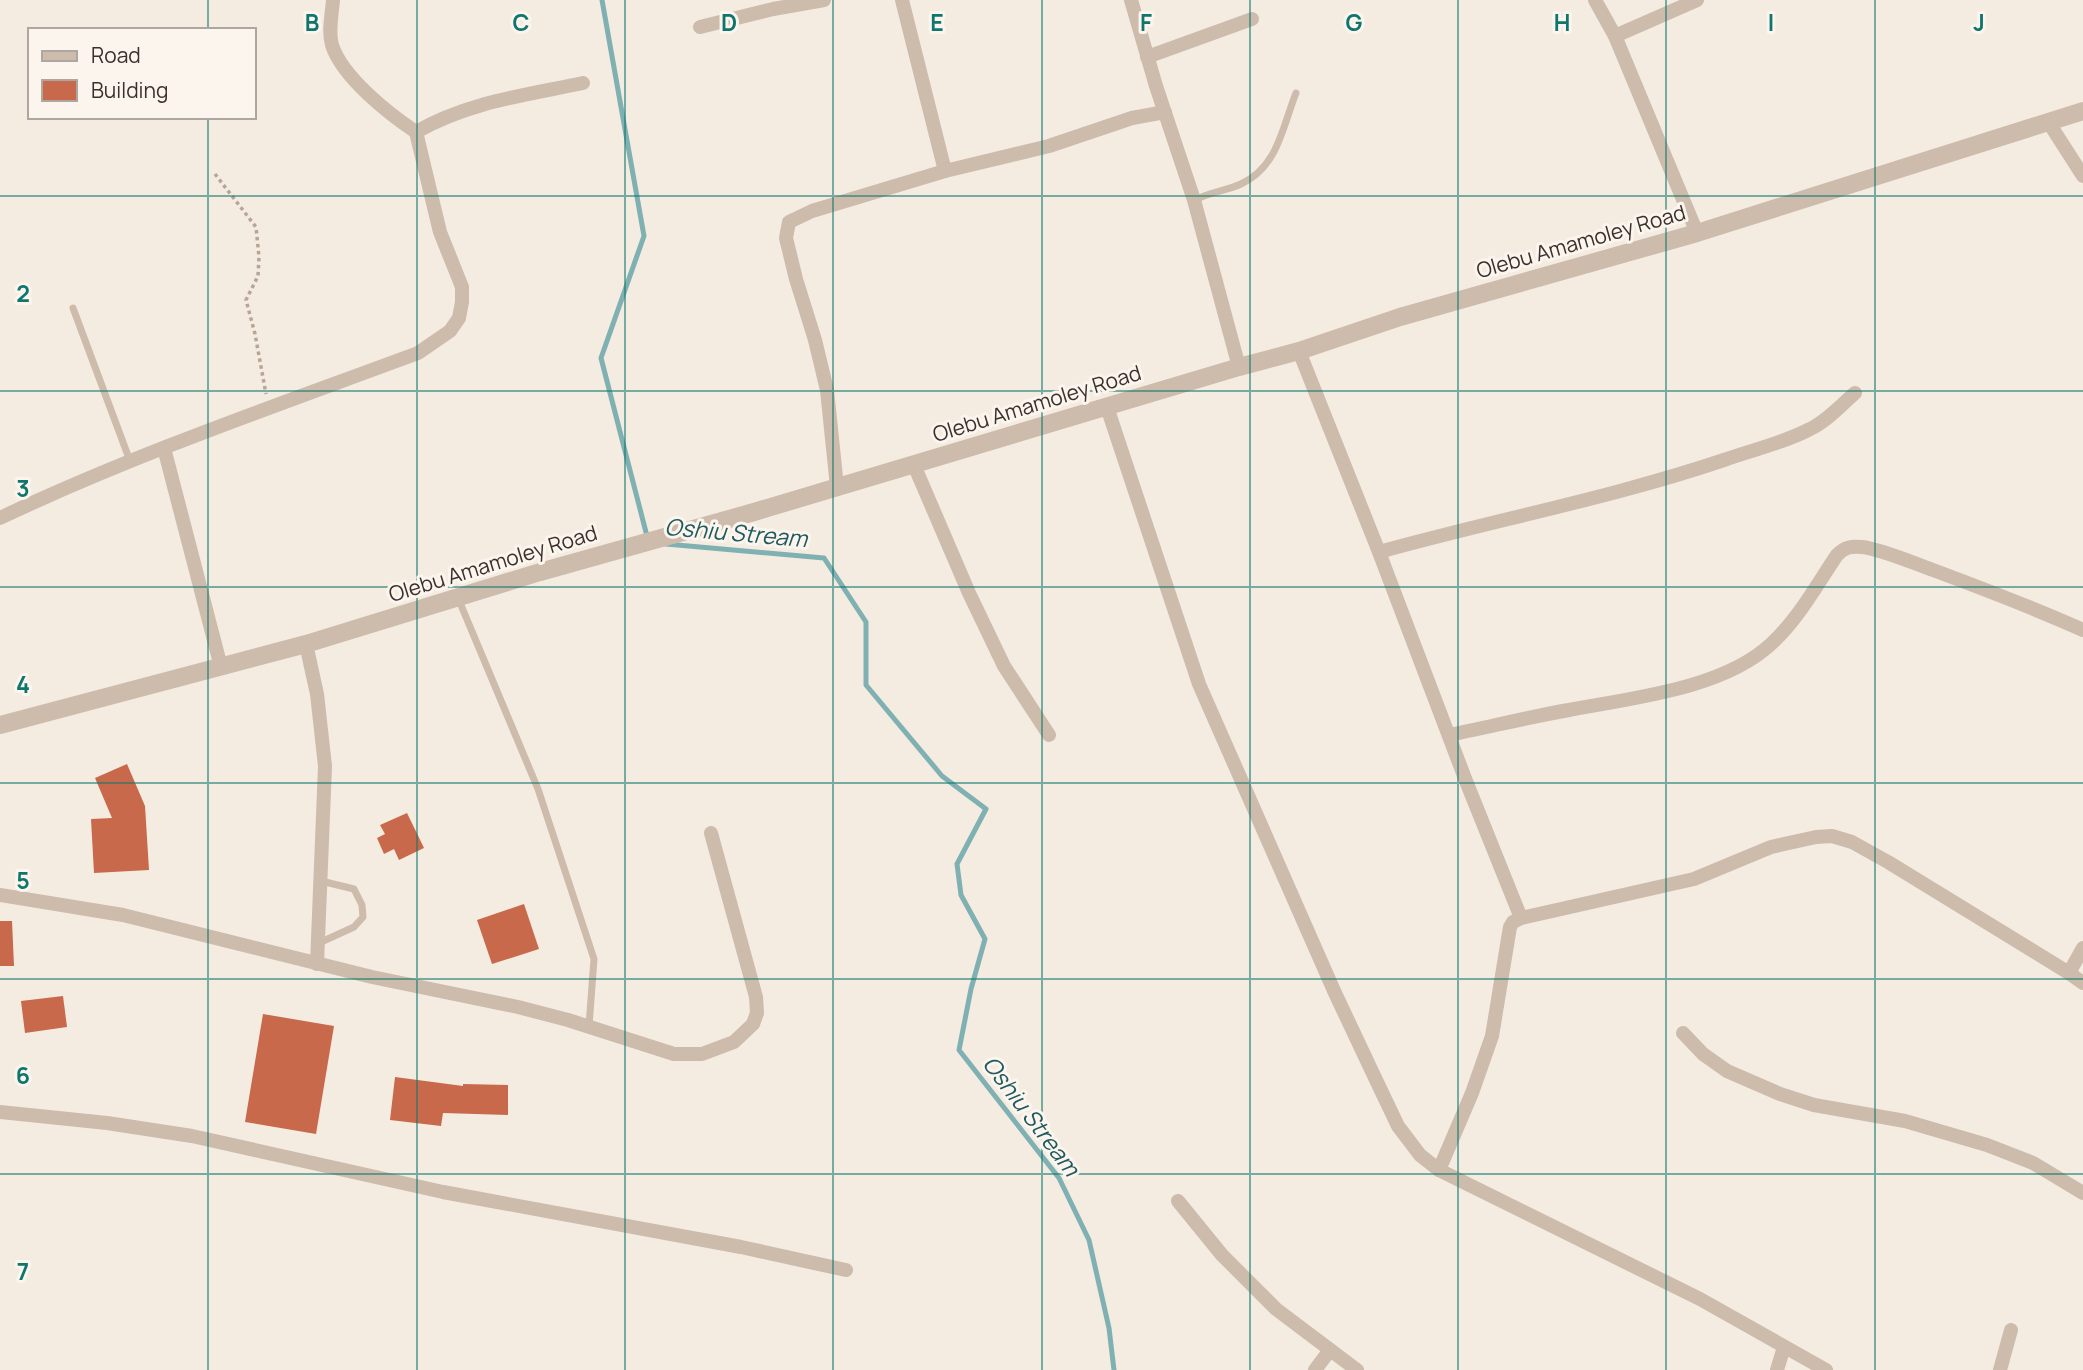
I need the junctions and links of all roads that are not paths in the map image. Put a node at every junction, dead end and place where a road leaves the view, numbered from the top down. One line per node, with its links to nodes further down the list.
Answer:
1 (333, 0): 16 (street)
2 (824, 0): 8 (street)
3 (902, 0): 17 (street)
4 (1131, 0): 10 (street)
5 (1595, 0): 9 (street)
6 (1697, 0): 9 (street)
7 (1252, 19): 10 (street)
8 (700, 27)
9 (1615, 36): 20 (street)
10 (1147, 57): 14 (street)
11 (583, 83): 16 (street)
12 (1296, 93): 19 (lane)
13 (2083, 111): 15 (street, Olebu Amamoley Road)
14 (1165, 112): 17 (street); 19 (street)
15 (2049, 123): 18 (street); 20 (street, Olebu Amamoley Road)
16 (416, 132): 26 (street)
17 (945, 171): 29 (street)
18 (2083, 176)
19 (1194, 200): 23 (street)
20 (1697, 233): 22 (street, Olebu Amamoley Road)
21 (73, 307): 27 (lane)
22 (1299, 351): 23 (street, Olebu Amamoley Road); 31 (street)
23 (1239, 367): 25 (street, Olebu Amamoley Road)
24 (1855, 393): 31 (street)
25 (1107, 407): 28 (street, Olebu Amamoley Road); 51 (street)
26 (164, 448): 27 (street); 35 (street)
27 (131, 461): 30 (street)
28 (914, 465): 29 (street, Olebu Amamoley Road); 37 (street)
29 (837, 487): 32 (street, Olebu Amamoley Road)
30 (0, 518)
31 (1379, 552): 38 (street)
32 (458, 598): 34 (street, Olebu Amamoley Road); 48 (lane)
33 (2083, 630): 38 (street)
34 (306, 645): 35 (street, Olebu Amamoley Road); 40 (street)
35 (221, 667): 36 (street, Olebu Amamoley Road)
36 (0, 725)
37 (1049, 735)
38 (1449, 735): 42 (street)
39 (711, 833): 48 (street)
40 (321, 881): 43 (street); 43 (lane)
41 (0, 895): 45 (street)
42 (1521, 918): 46 (street); 51 (street)
43 (319, 943): 45 (street)
44 (2083, 948): 46 (street)
45 (317, 964): 48 (street)
46 (2069, 973): 47 (street)
47 (2083, 983)
48 (589, 1026)
49 (1683, 1033): 52 (street)
50 (0, 1112): 54 (street)
51 (1439, 1170): 56 (street)
52 (2083, 1193)
53 (1178, 1201): 57 (street)
54 (846, 1270)
55 (2011, 1330): 62 (street)
56 (1784, 1347): 60 (street); 61 (street)
57 (1330, 1350): 58 (street); 59 (street)
58 (1315, 1370)
59 (1357, 1370)
60 (1777, 1370)
61 (1826, 1370)
62 (2000, 1370)

